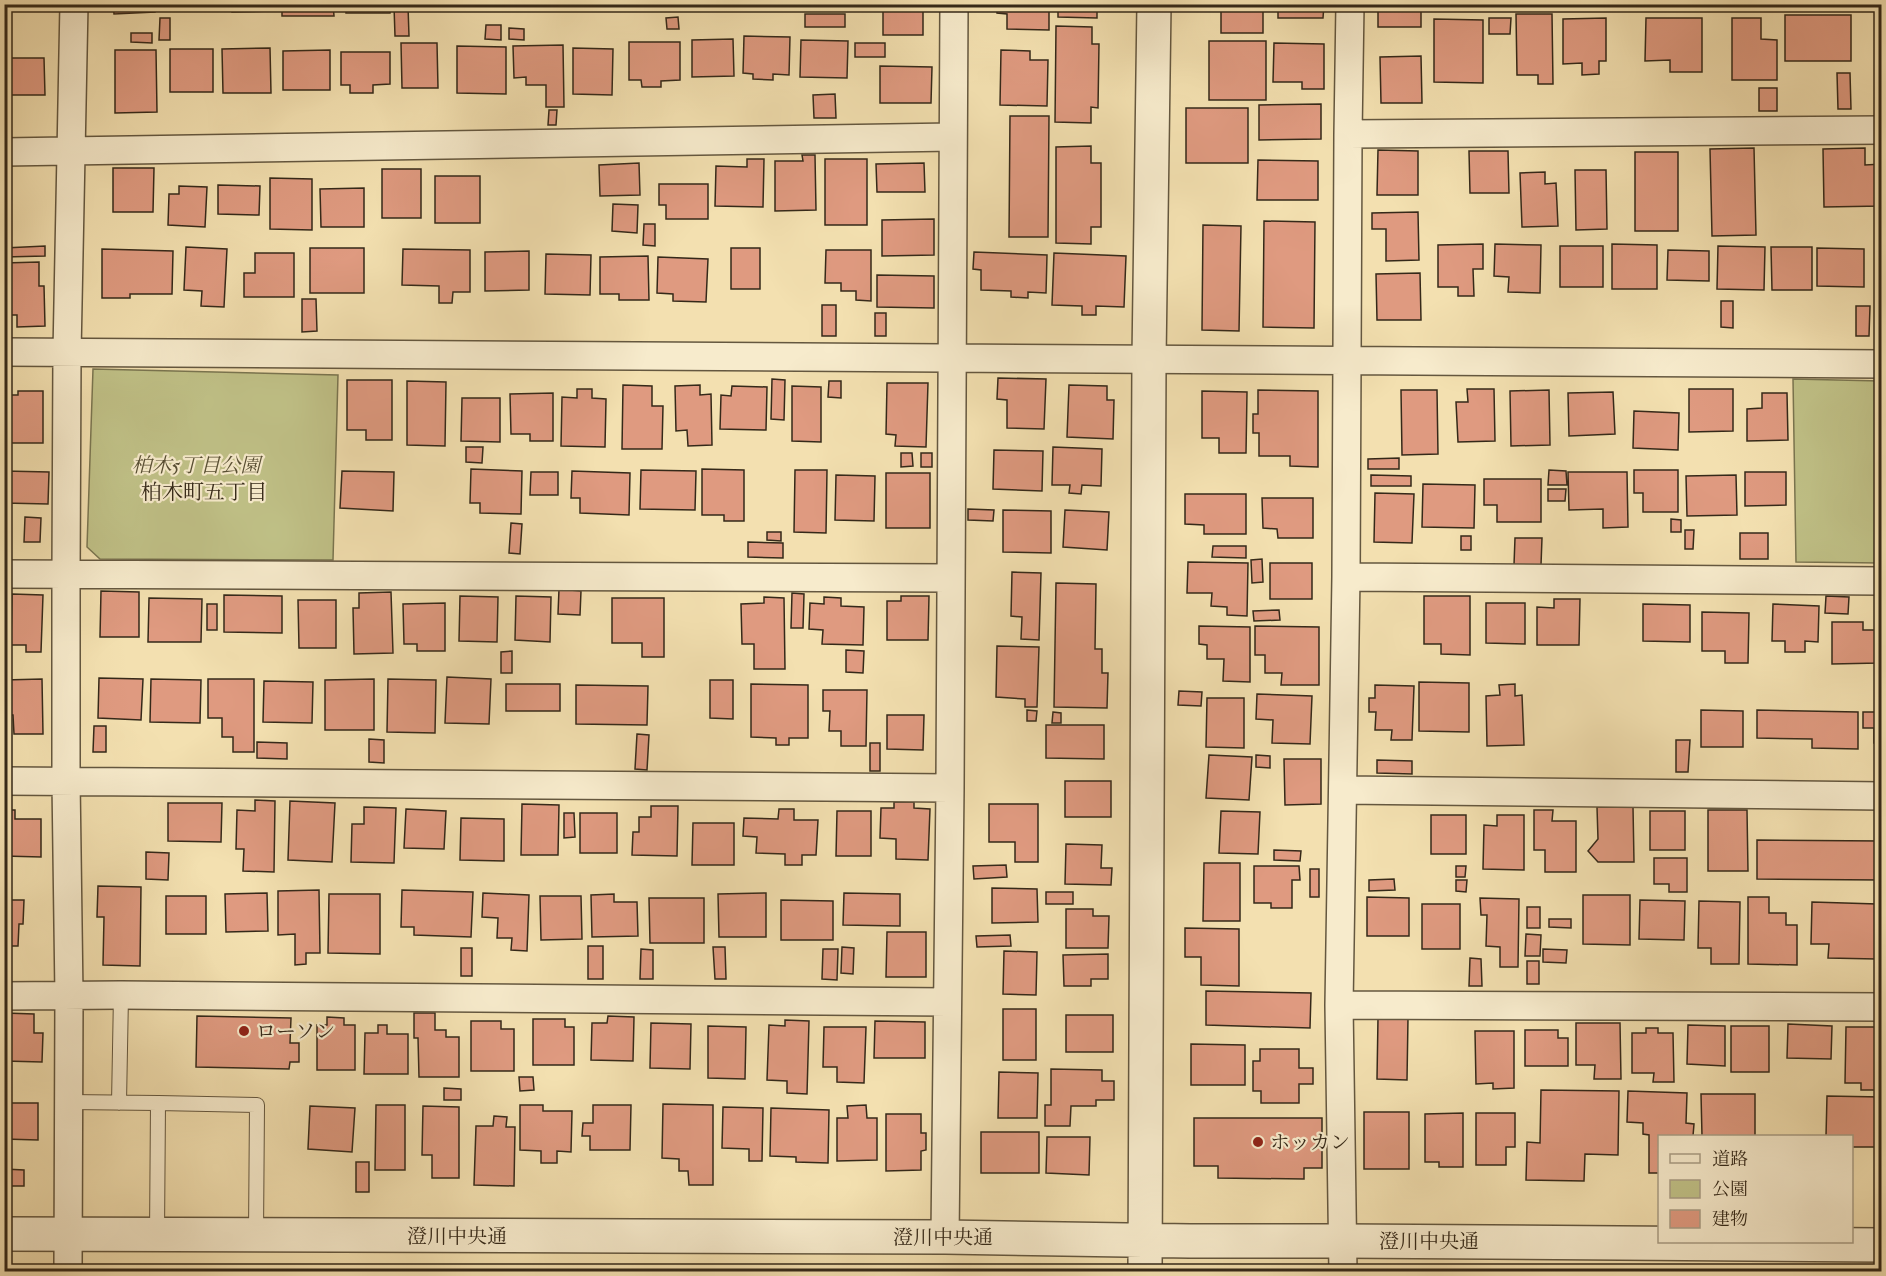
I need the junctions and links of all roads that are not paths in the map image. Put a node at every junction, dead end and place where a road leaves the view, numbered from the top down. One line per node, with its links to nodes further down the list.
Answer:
1 (74, 4): 8 (street)
2 (954, 4): 7 (street)
3 (1154, 4): 13 (street)
4 (1350, 4): 6 (street)
5 (1881, 130): 6 (street)
6 (1348, 134): 14 (street)
7 (953, 137): 8 (street); 12 (street)
8 (71, 151): 9 (street); 11 (street)
9 (4, 152)
10 (4, 352): 11 (street)
11 (68, 353): 12 (street); 17 (street)
12 (951, 357): 13 (street); 19 (street)
13 (1149, 359): 14 (street); 41 (street)
14 (1348, 360): 15 (street); 18 (street)
15 (1881, 364)
16 (4, 573): 17 (street)
17 (66, 574): 19 (street); 22 (street)
18 (1346, 577): 20 (street); 24 (street)
19 (951, 578): 23 (street)
20 (1881, 581)
21 (4, 781): 22 (street)
22 (66, 781): 23 (street); 28 (street)
23 (950, 788): 29 (street)
24 (1343, 790): 25 (street); 30 (street)
25 (1881, 796)
26 (121, 995): 28 (street); 29 (street); 33 (lane)
27 (4, 996): 28 (street)
28 (69, 996): 32 (street)
29 (947, 1002): 39 (street)
30 (1339, 1005): 31 (street); 42 (street)
31 (1881, 1007)
32 (68, 1102): 33 (lane); 36 (street)
33 (119, 1103): 34 (lane)
34 (158, 1103): 37 (lane); 38 (lane)
35 (4, 1234): 36 (street, 澄川中央通)
36 (67, 1235): 37 (street, 澄川中央通); 43 (street)
37 (157, 1235): 38 (street, 澄川中央通)
38 (256, 1236): 39 (street, 澄川中央通)
39 (945, 1237): 41 (street, 澄川中央通)
40 (1881, 1245): 42 (street, 澄川中央通)
41 (1145, 1256): 42 (street, 澄川中央通)
42 (1343, 1256)
43 (68, 1272)

